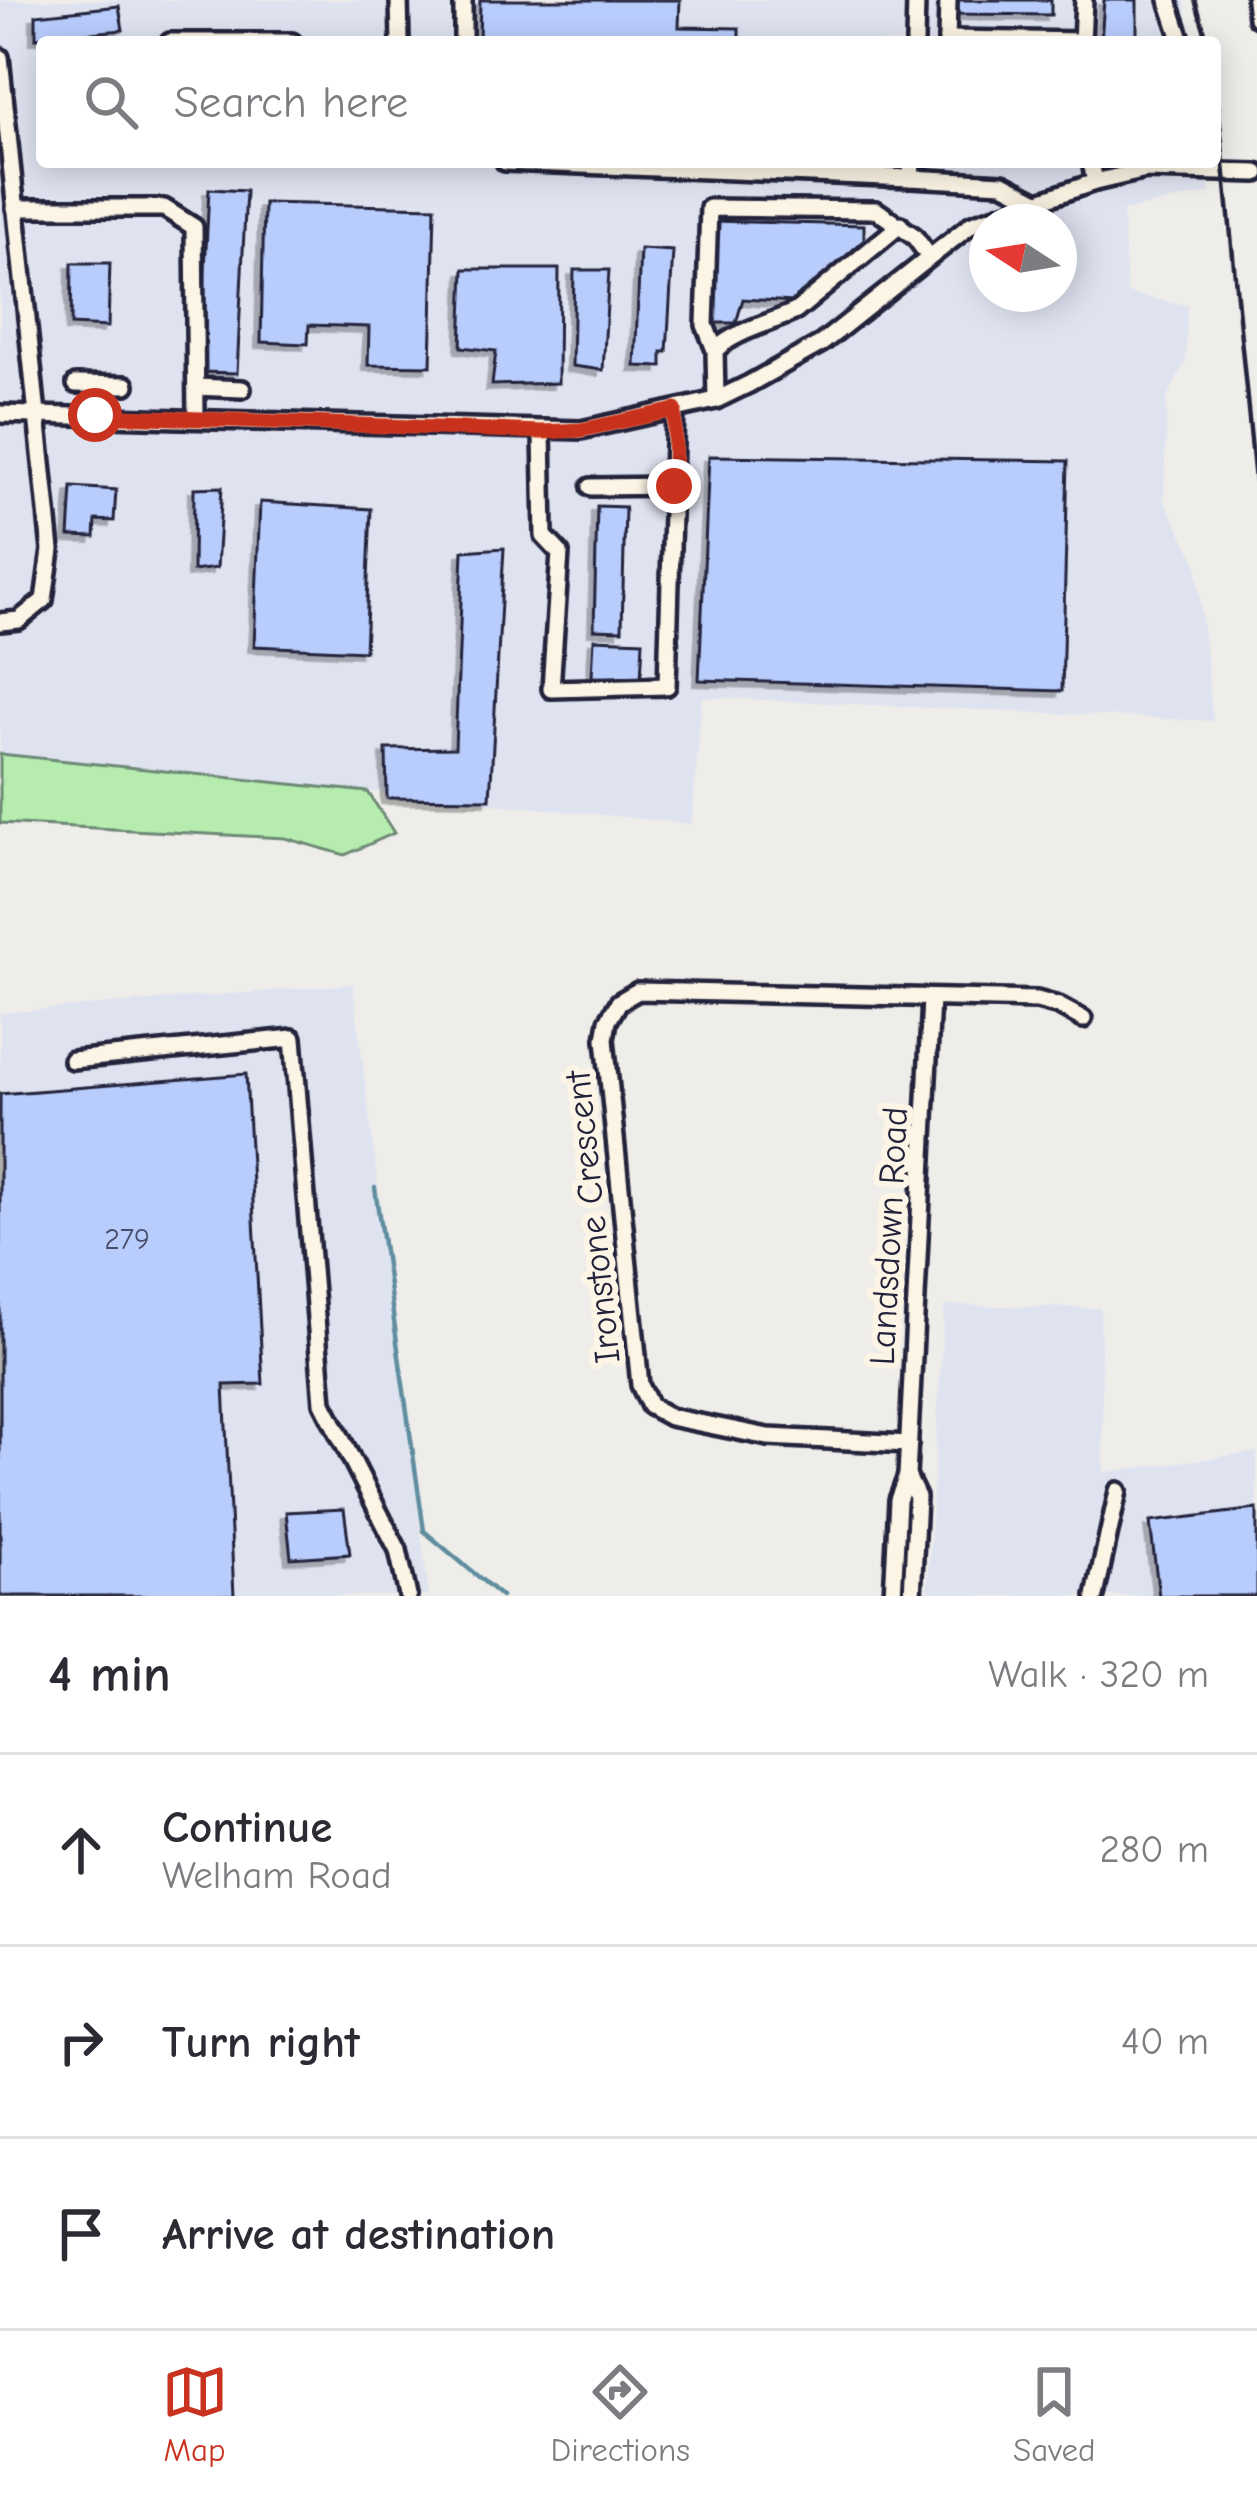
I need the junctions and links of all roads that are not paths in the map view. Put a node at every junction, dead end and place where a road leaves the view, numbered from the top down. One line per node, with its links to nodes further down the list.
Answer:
1 (399, 0): 9 (street)
2 (463, 0): 10 (street)
3 (916, 0): 11 (street)
4 (949, 0): 12 (street)
5 (1084, 0): 13 (street)
6 (1168, 0): 14 (street)
7 (1256, 0): 8 (street)
8 (1257, 18)
9 (400, 36)
10 (463, 36)
11 (915, 36)
12 (947, 36)
13 (1082, 36)
14 (1180, 36)
15 (0, 57): 22 (street)
16 (810, 168): 18 (street)
17 (1092, 168): 20 (street)
18 (911, 170): 21 (street)
19 (1257, 173): 20 (street)
20 (1095, 182): 21 (street)
21 (1038, 201): 24 (street)
22 (15, 208): 29 (street); 34 (street)
23 (900, 225): 24 (street); 25 (street); 25 (street)
24 (928, 255): 31 (street)
25 (716, 350): 31 (street)
26 (76, 384): 27 (street)
27 (96, 385): 28 (street); 35 (street)
28 (126, 385)
29 (196, 387): 30 (street); 36 (street)
30 (242, 389)
31 (716, 400): 32 (street)
32 (675, 410): 37 (street); 38 (street)
33 (0, 413): 34 (street)
34 (35, 413): 35 (street); 40 (street)
35 (95, 415): 36 (street)
36 (196, 418): 37 (street)
37 (542, 432): 38 (street)
38 (674, 486): 39 (street)
39 (591, 487)
40 (0, 622)
41 (931, 999): 42 (street); 44 (street, Landsdown Road); 44 (street, Ironstone Crescent)
42 (1083, 1019)
43 (72, 1060): 47 (street)
44 (909, 1444): 45 (street, Landsdown Road)
45 (907, 1476): 48 (street, Landsdown Road); 49 (street, Landsdown Road)
46 (1118, 1491): 50 (street)
47 (408, 1596)
48 (893, 1596)
49 (912, 1596)
50 (1095, 1596)

